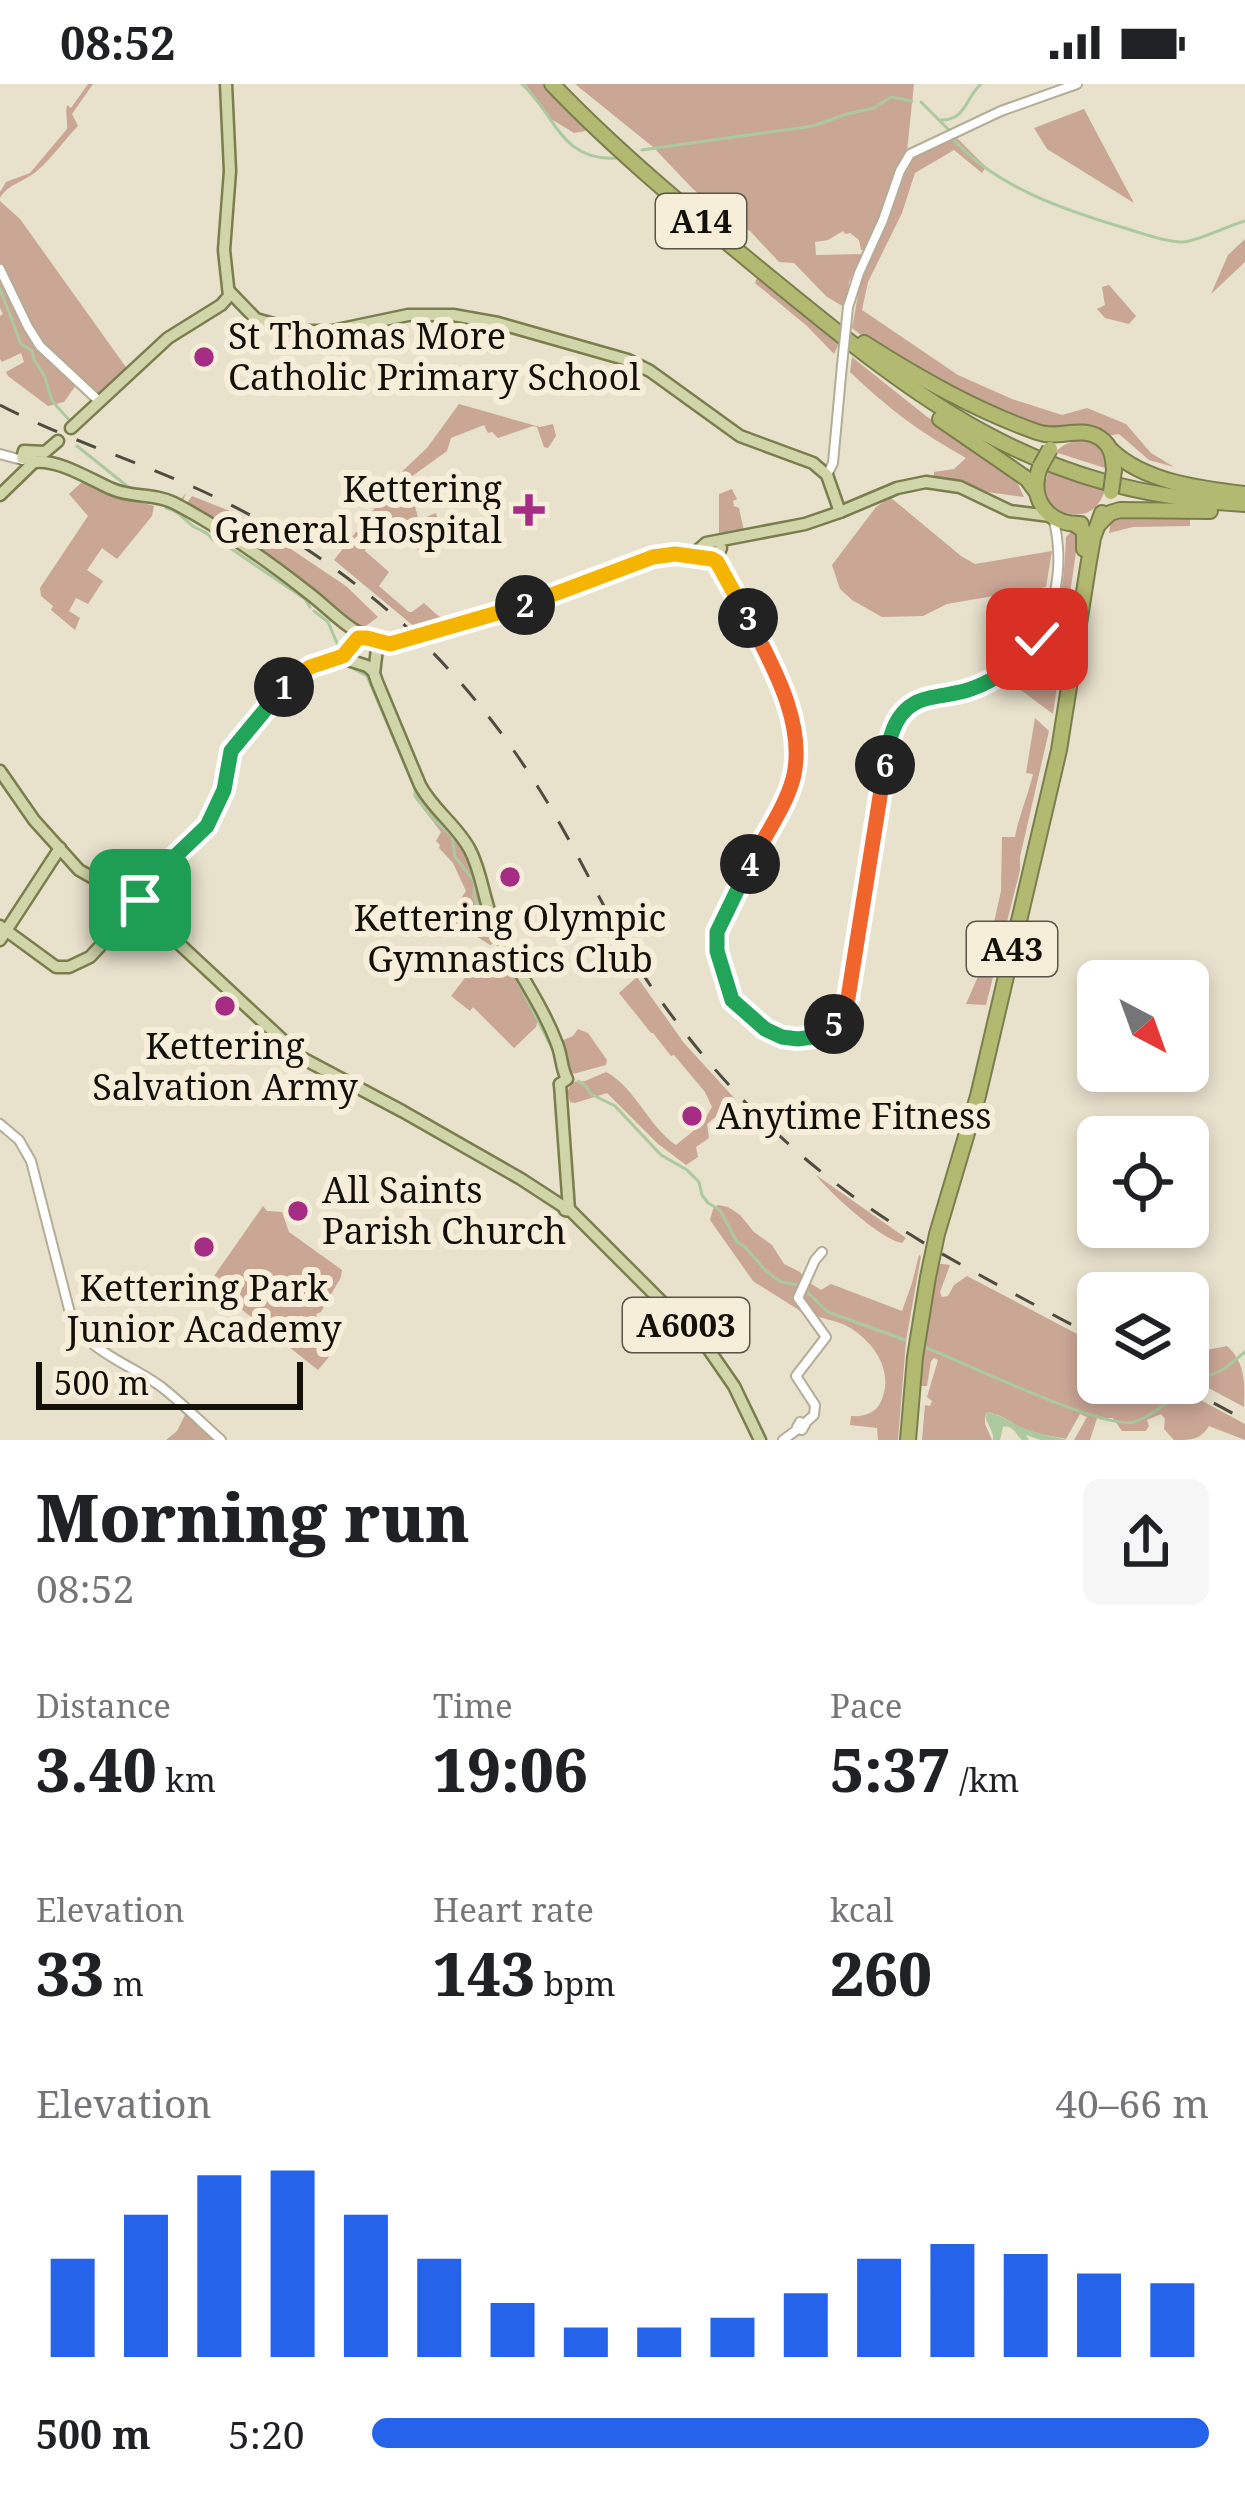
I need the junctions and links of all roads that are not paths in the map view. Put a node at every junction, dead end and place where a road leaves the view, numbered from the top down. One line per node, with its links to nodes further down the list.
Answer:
1 (226, 84): 6 (main road)
2 (552, 84): 7 (highway, A14)
3 (563, 84): 7 (highway, A14)
4 (1076, 84): 14 (street, bridge)
5 (0, 269): 8 (street)
6 (228, 296): 8 (main road); 14 (main road)
7 (861, 347): 10 (highway); 15 (highway); 17 (highway, A14)
8 (97, 403): 9 (main road)
9 (71, 428)
10 (1064, 435): 11 (highway); 15 (highway, bridge)
11 (1111, 450): 17 (highway); 21 (highway, A43, bridge)
12 (4, 455): 13 (street)
13 (39, 459): 16 (main road); 25 (main road)
14 (827, 475): 19 (main road)
15 (1036, 491): 18 (main road); 20 (highway)
16 (0, 495)
17 (1245, 502): 21 (highway)
18 (996, 504): 19 (main road); 20 (main road)
19 (840, 512): 24 (main road)
20 (1051, 517): 22 (highway); 23 (street)
21 (1101, 517): 22 (highway); 43 (highway, A43)
22 (1073, 525): 23 (street); 43 (highway, A43)
23 (1058, 542): 24 (street)
24 (712, 554): 27 (main road)
25 (346, 627): 26 (main road); 29 (main road)
26 (367, 638): 27 (main road); 28 (main road); 29 (main road)
27 (390, 644): 28 (main road)
28 (376, 656): 29 (main road); 30 (main road)
29 (349, 657): 30 (main road); 33 (main road)
30 (374, 673): 37 (main road)
31 (0, 772): 32 (main road)
32 (59, 849): 34 (main road); 35 (main road)
33 (141, 889): 34 (main road); 34 (main road)
34 (130, 903): 35 (main road); 38 (main road, A6003)
35 (2, 933)
36 (0, 1124): 41 (street)
37 (567, 1188): 38 (main road); 38 (main road)
38 (563, 1209): 40 (main road, A6003)
39 (822, 1252): 42 (street)
40 (760, 1436)
41 (221, 1440)
42 (784, 1440)
43 (905, 1440)

